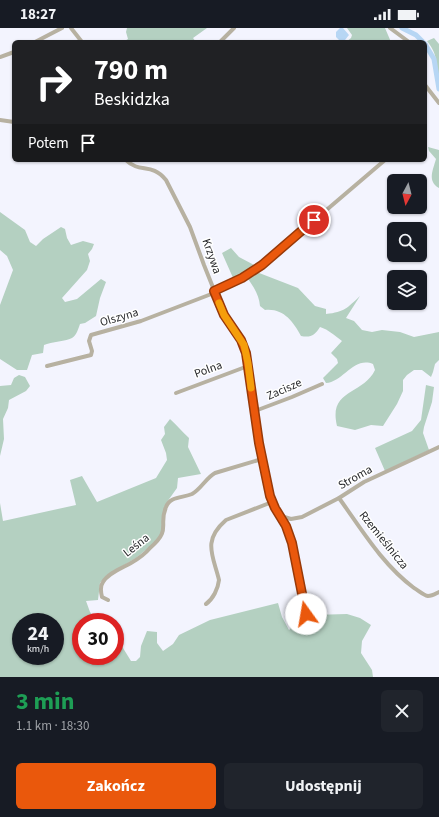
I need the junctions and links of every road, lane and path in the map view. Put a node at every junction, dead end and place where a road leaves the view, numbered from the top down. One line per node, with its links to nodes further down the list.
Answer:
1 (62, 28): 5 (street)
2 (71, 28): 6 (street)
3 (234, 28): 7 (street)
4 (390, 28): 8 (street)
5 (39, 40)
6 (80, 40)
7 (222, 40)
8 (407, 40)
9 (12, 53): 10 (street)
10 (0, 58)
11 (427, 88): 12 (street)
12 (439, 103)
13 (0, 120): 14 (street)
14 (12, 122)
15 (129, 162): 17 (street, Krzywa)
16 (383, 162): 17 (street)
17 (214, 292): 18 (street, Olszyna); 19 (street, Krzywa)
18 (47, 366)
19 (248, 366): 21 (street, Polna); 22 (street, Krzywa)
20 (322, 384): 22 (street, Zacisze)
21 (176, 393)
22 (254, 412): 24 (street, Krzywa)
23 (439, 447): 25 (street, Stroma)
24 (262, 459): 26 (street, Krzywa); 31 (street, Leśna)
25 (339, 498): 28 (street, Stroma); 30 (street, Rzemieślnicza)
26 (272, 502): 27 (street, Krzywa); 32 (street)
27 (280, 516): 28 (street); 29 (street, Krzywa)
28 (294, 519): 29 (street)
29 (286, 526): 33 (street, Krzywa)
30 (439, 592)
31 (108, 600)
32 (206, 604)
33 (306, 614)

